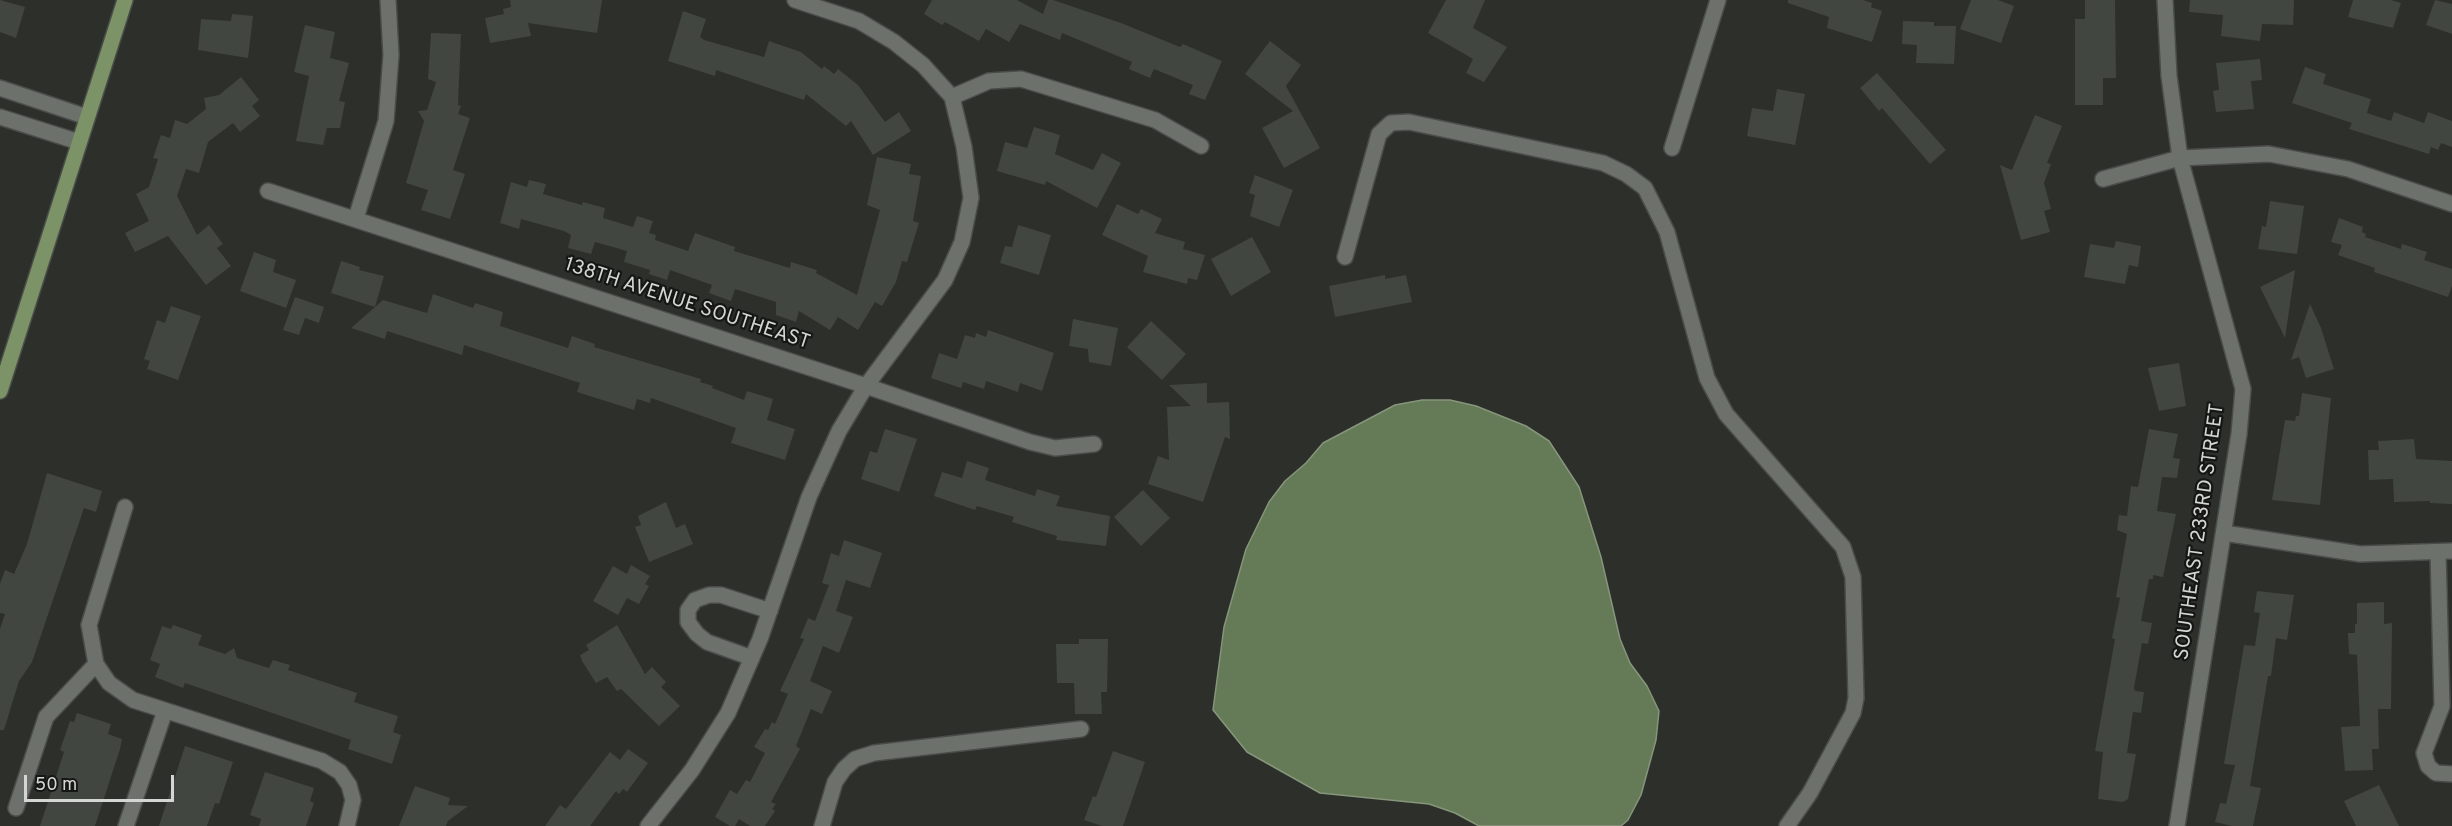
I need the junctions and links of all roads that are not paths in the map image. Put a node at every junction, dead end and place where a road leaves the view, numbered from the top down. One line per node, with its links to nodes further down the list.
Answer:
1 (125, 0): 9 (main road)
2 (388, 0): 17 (street)
3 (795, 0): 7 (street)
4 (1718, 0): 12 (street)
5 (2165, 0): 13 (street, SOUTHEAST 233RD STREET)
6 (0, 88): 9 (street)
7 (952, 97): 11 (street); 19 (street)
8 (0, 117): 10 (street)
9 (87, 117): 10 (main road)
10 (79, 142): 20 (main road)
11 (1201, 146)
12 (1672, 148)
13 (2180, 158): 14 (street); 16 (street); 23 (street, SOUTHEAST 233RD STREET)
14 (2103, 179)
15 (268, 191): 17 (street, 138TH AVENUE SOUTHEAST)
16 (2452, 204)
17 (356, 219): 19 (street, 138TH AVENUE SOUTHEAST)
18 (1345, 257): 38 (street)
19 (866, 386): 21 (street, 138TH AVENUE SOUTHEAST); 25 (street)
20 (0, 391)
21 (1094, 444)
22 (125, 507): 27 (street)
23 (2224, 532): 24 (street); 39 (street, SOUTHEAST 233RD STREET)
24 (2445, 552): 28 (street)
25 (770, 611): 26 (street); 26 (street)
26 (752, 658): 36 (street)
27 (96, 664): 29 (street); 33 (street)
28 (2442, 706): 30 (street); 32 (street)
29 (165, 711): 34 (street); 35 (street)
30 (2452, 720)
31 (1080, 729): 37 (street)
32 (2452, 774)
33 (16, 808)
34 (349, 820)
35 (126, 826)
36 (648, 826)
37 (822, 826)
38 (1787, 826)
39 (2177, 826)

